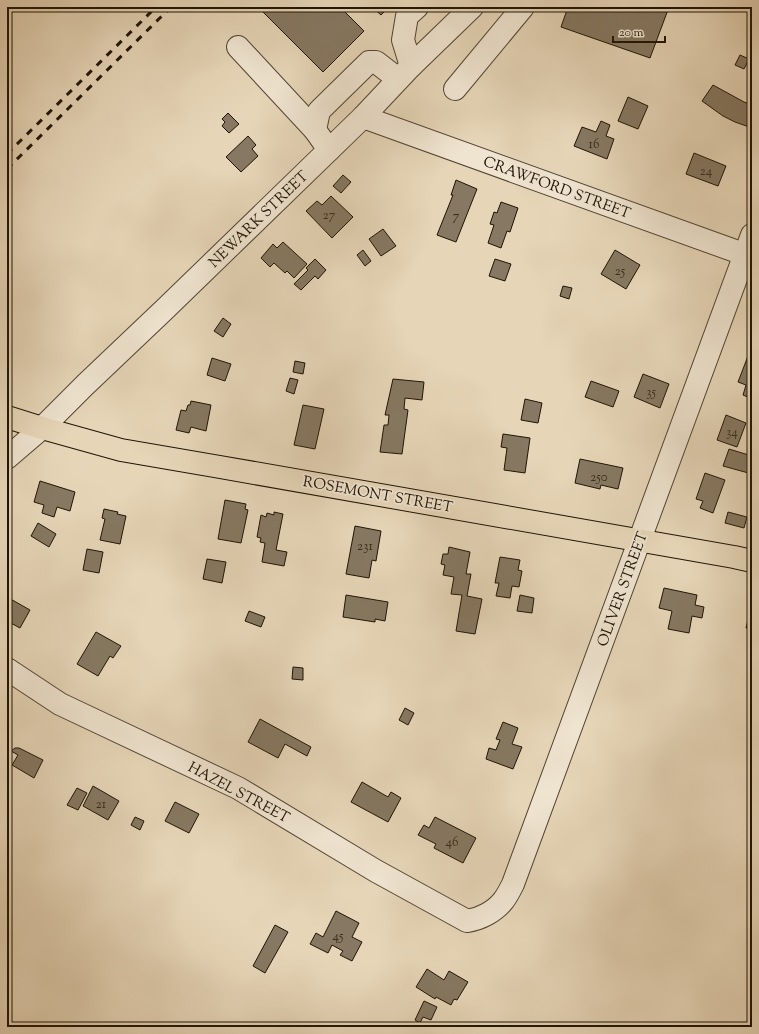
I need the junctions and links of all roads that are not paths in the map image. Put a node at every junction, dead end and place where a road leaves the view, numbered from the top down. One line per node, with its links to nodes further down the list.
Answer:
1 (417, 7): 5 (street)
2 (472, 7): 5 (street, NEWARK STREET)
3 (523, 7): 6 (street)
4 (238, 47): 8 (street)
5 (405, 72): 7 (street, NEWARK STREET); 8 (street)
6 (455, 89)
7 (363, 117): 9 (street, NEWARK STREET); 10 (street, CRAWFORD STREET)
8 (315, 130): 9 (street)
9 (329, 150): 12 (street, NEWARK STREET)
10 (750, 249): 14 (street, OLIVER STREET)
11 (7, 417): 12 (main road, ROSEMONT STREET)
12 (42, 428): 13 (street, NEWARK STREET); 14 (main road, ROSEMONT STREET)
13 (7, 458)
14 (640, 540): 15 (main road, ROSEMONT STREET); 17 (street, OLIVER STREET)
15 (752, 561)
16 (7, 669): 17 (street, HAZEL STREET)
17 (468, 921)

